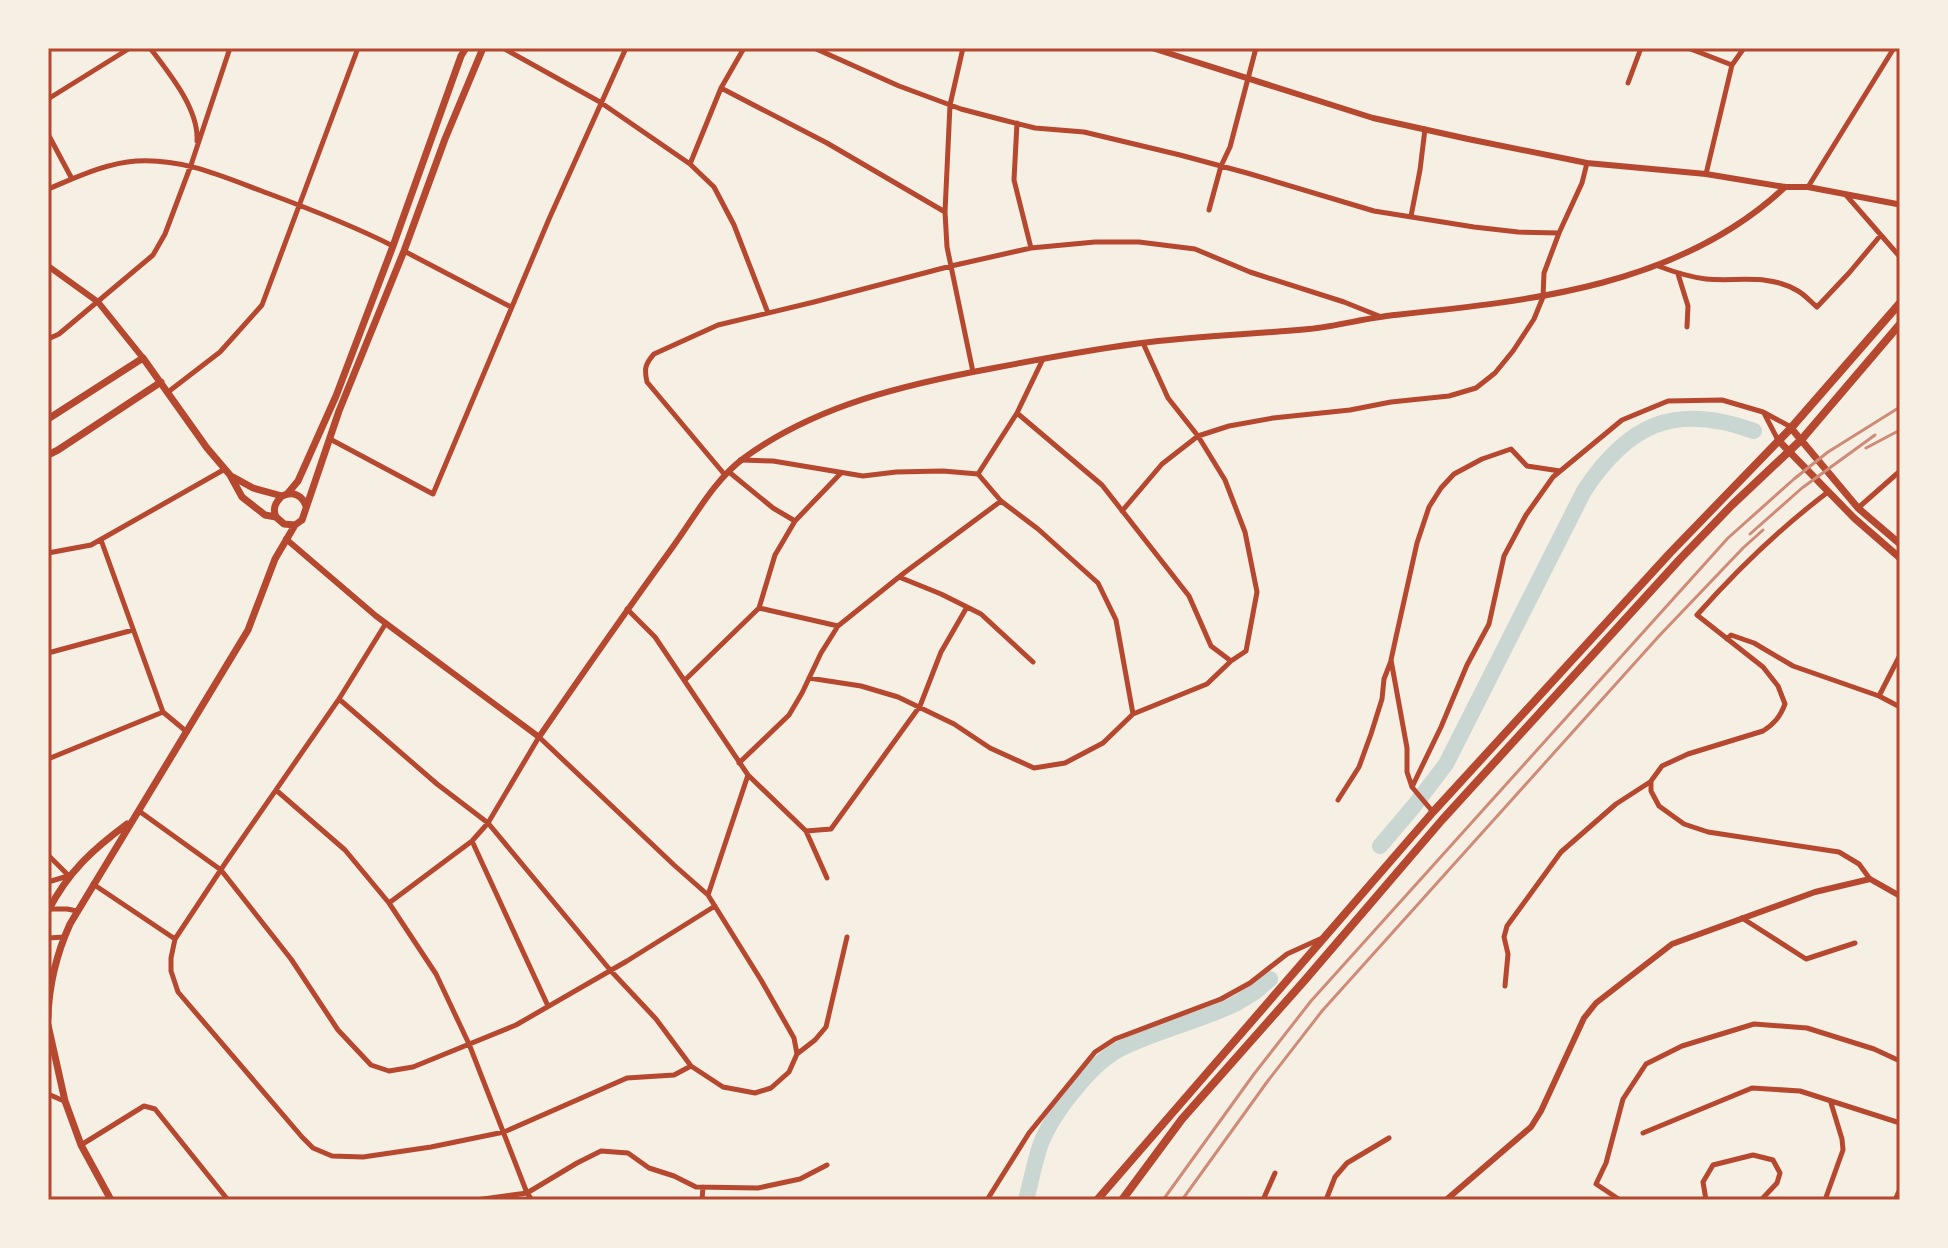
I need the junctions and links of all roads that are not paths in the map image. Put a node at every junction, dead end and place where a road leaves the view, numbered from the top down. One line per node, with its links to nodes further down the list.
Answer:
1 (130, 48): 22 (street)
2 (150, 48): 28 (street)
3 (230, 48): 28 (street)
4 (358, 48): 40 (street)
5 (466, 48): 46 (main road)
6 (483, 48): 48 (main road)
7 (503, 48): 23 (street)
8 (626, 48): 23 (street)
9 (744, 48): 21 (street)
10 (814, 48): 24 (street)
11 (963, 48): 24 (street)
12 (1152, 48): 19 (street)
13 (1256, 48): 19 (street)
14 (1641, 48): 20 (street)
15 (1688, 48): 18 (street)
16 (1744, 48): 18 (street)
17 (1894, 48): 36 (street)
18 (1732, 65): 33 (street)
19 (1248, 77): 26 (street); 32 (street)
20 (1628, 83)
21 (721, 88): 30 (street); 42 (street)
22 (48, 99)
23 (600, 102): 30 (street); 57 (street)
24 (950, 105): 25 (street); 42 (street)
25 (1017, 123): 32 (street); 47 (street)
26 (1425, 129): 29 (street); 43 (street)
27 (48, 134): 34 (street)
28 (197, 147): 31 (street)
29 (1587, 163): 33 (street); 44 (street)
30 (690, 164): 58 (street)
31 (191, 165): 34 (street); 40 (street); 55 (street)
32 (1221, 166): 41 (street); 43 (street)
33 (1706, 174): 35 (street)
34 (72, 179): 37 (street)
35 (1785, 187): 36 (street); 52 (street)
36 (1808, 187): 38 (street)
37 (48, 189)
38 (1846, 195): 39 (street); 45 (street)
39 (1899, 204)
40 (298, 205): 46 (street); 68 (street)
41 (1209, 210)
42 (945, 212): 51 (street)
43 (1411, 216): 44 (street)
44 (1559, 233): 54 (street)
45 (1880, 236): 49 (street); 53 (street)
46 (393, 246): 87 (main road)
47 (1031, 248): 51 (street); 59 (street)
48 (404, 251): 57 (street); 74 (main road)
49 (1900, 257)
50 (48, 266): 55 (street)
51 (951, 266): 58 (street); 66 (street)
52 (1658, 266): 53 (street); 54 (street)
53 (1678, 274): 61 (street)
54 (1543, 297): 59 (street); 73 (street)
55 (98, 302): 62 (street); 64 (street)
56 (1900, 303): 72 (main road)
57 (511, 307): 74 (street)
58 (768, 313): 84 (street)
59 (1379, 316): 63 (street)
60 (1900, 324): 75 (main road)
61 (1687, 327)
62 (48, 339)
63 (1143, 343): 65 (street); 73 (street)
64 (143, 358): 67 (main road); 71 (main road)
65 (1043, 359): 66 (street); 70 (street)
66 (973, 372): 79 (street)
67 (161, 382): 68 (main road); 78 (main road)
68 (168, 392): 82 (main road)
69 (1763, 412): 72 (street); 76 (street); 80 (street)
70 (1017, 413): 85 (street); 91 (street)
71 (48, 419)
72 (1791, 428): 75 (main road); 76 (main road)
73 (1198, 436): 91 (street); 111 (street)
74 (329, 439): 89 (main road)
75 (1802, 439): 77 (main road); 90 (main road)
76 (1778, 440): 77 (main road); 131 (main road)
77 (1790, 452): 86 (main road); 185 (main road)
78 (48, 455)
79 (740, 460): 83 (street); 84 (street)
80 (1561, 471): 110 (street); 127 (street)
81 (1900, 471): 90 (street)
82 (228, 472): 87 (main road); 92 (main road); 96 (street)
83 (842, 472): 85 (street); 93 (street)
84 (727, 474): 93 (street); 103 (street)
85 (978, 474): 88 (street)
86 (1828, 492): 99 (main road); 107 (street)
87 (285, 494): 89 (main road); 92 (main road)
88 (1001, 501): 100 (street); 120 (street)
89 (306, 508): 94 (main road)
90 (1858, 508): 97 (main road)
91 (1122, 511): 111 (street)
92 (276, 517): 94 (main road)
93 (795, 521): 102 (street)
94 (295, 525): 95 (main road)
95 (286, 539): 104 (street); 121 (main road)
96 (101, 540): 98 (street); 106 (street)
97 (1900, 544)
98 (48, 553)
99 (1900, 558)
100 (898, 577): 101 (street); 105 (street)
101 (967, 607): 112 (street); 117 (street)
102 (759, 608): 105 (street); 114 (street)
103 (627, 609): 114 (street); 122 (street)
104 (386, 623): 116 (street); 122 (street)
105 (838, 626): 113 (street)
106 (133, 630): 108 (street); 119 (street)
107 (1727, 639): 115 (street); 126 (street)
108 (48, 653)
109 (1900, 655): 115 (street)
110 (1391, 660): 127 (street); 129 (street)
111 (1231, 661): 120 (street)
112 (1033, 662)
113 (809, 678): 117 (street); 124 (street)
114 (685, 680): 124 (street)
115 (1879, 696): 118 (street)
116 (339, 699): 128 (street); 133 (street)
117 (920, 706): 120 (street); 134 (street)
118 (1900, 707)
119 (163, 712): 121 (street); 123 (street)
120 (1133, 714)
121 (187, 732): 130 (main road)
122 (539, 737): 133 (street); 143 (street)
123 (48, 759)
124 (739, 763): 125 (street)
125 (748, 775): 134 (street); 143 (street)
126 (1651, 781): 140 (street); 157 (street)
127 (1414, 789): 131 (street)
128 (276, 790): 137 (street); 145 (street)
129 (1338, 800)
130 (139, 811): 132 (main road); 137 (street)
131 (1433, 812): 152 (main road)
132 (132, 820): 138 (main road); 142 (main road)
133 (488, 823): 135 (street); 156 (street)
134 (806, 831): 139 (street)
135 (472, 841): 145 (street); 158 (street)
136 (48, 855): 138 (street)
137 (221, 870): 154 (street); 161 (street)
138 (69, 876): 141 (street); 147 (main road)
139 (827, 878)
140 (1870, 879): 144 (street); 149 (street)
141 (48, 882)
142 (93, 884): 148 (main road); 154 (street)
143 (708, 895): 146 (street)
144 (1900, 896)
145 (389, 903): 161 (street)
146 (715, 906): 156 (street); 162 (street)
147 (48, 910): 148 (street)
148 (77, 911): 150 (main road)
149 (1742, 918): 155 (street); 188 (street)
150 (65, 937): 153 (street); 159 (main road)
151 (847, 937): 162 (street)
152 (1325, 937): 183 (street); 184 (main road)
153 (48, 938)
154 (175, 939): 169 (street)
155 (1855, 943)
156 (611, 971): 158 (street); 164 (street)
157 (1505, 986)
158 (548, 1006): 161 (street)
159 (48, 1017)
160 (48, 1025): 166 (main road)
161 (469, 1044): 169 (street)
162 (797, 1054): 164 (street)
163 (1900, 1061): 189 (street)
164 (691, 1066): 169 (street)
165 (48, 1094): 166 (street)
166 (65, 1101): 172 (main road)
167 (1830, 1102): 168 (street); 170 (street); 192 (street)
168 (1900, 1123)
169 (504, 1132): 177 (street)
170 (1643, 1133)
171 (1389, 1138): 187 (street)
172 (81, 1145): 178 (main road); 179 (street)
173 (827, 1165): 175 (street)
174 (1275, 1173): 186 (street)
175 (703, 1187): 177 (street); 182 (street)
176 (1900, 1189): 193 (street)
177 (527, 1193): 180 (street); 181 (street)
178 (111, 1200)
179 (228, 1200)
180 (476, 1200)
181 (532, 1200)
182 (702, 1200)
183 (987, 1200)
184 (1097, 1200)
185 (1122, 1200)
186 (1263, 1200)
187 (1326, 1200)
188 (1446, 1200)
189 (1620, 1200)
190 (1706, 1200): 191 (street)
191 (1761, 1200)
192 (1825, 1200)
193 (1895, 1200)

